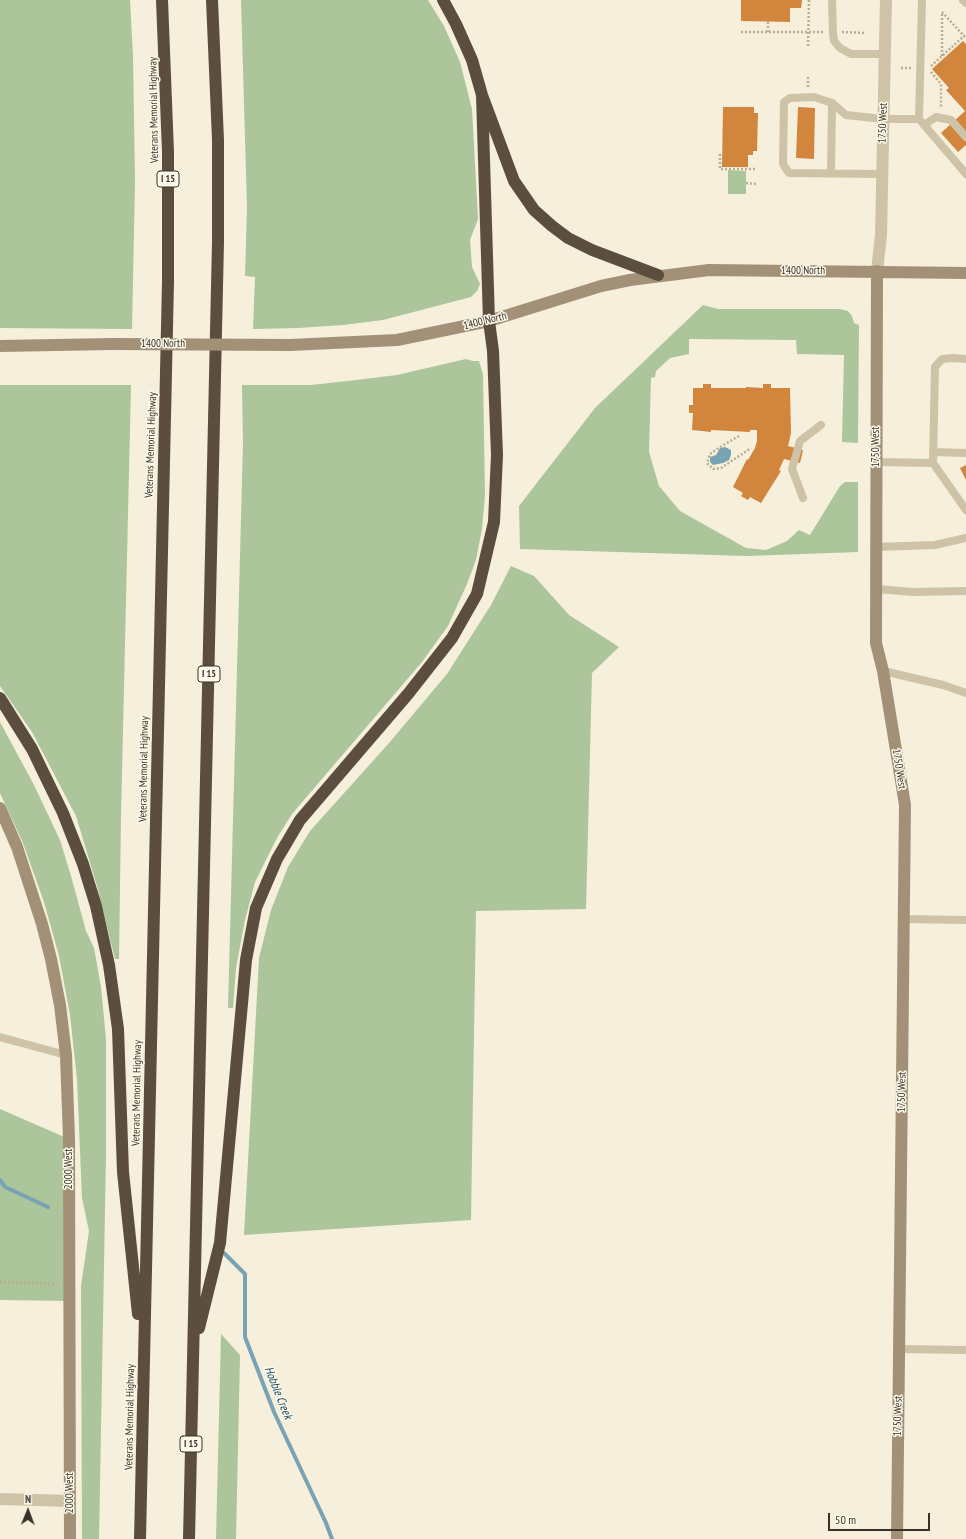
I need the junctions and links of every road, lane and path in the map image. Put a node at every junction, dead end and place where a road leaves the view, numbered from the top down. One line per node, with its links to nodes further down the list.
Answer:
1 (162, 0): 72 (highway, Veterans Memorial Highway / I 15)
2 (212, 0): 69 (highway, I 15)
3 (443, 0): 25 (highway)
4 (809, 0): 13 (path)
5 (832, 0): 19 (lane)
6 (886, 0): 19 (street, 1750 West)
7 (922, 0): 29 (lane)
8 (963, 0): 9 (lane)
9 (966, 4)
10 (768, 22): 12 (path)
11 (741, 32): 12 (path)
12 (768, 32): 13 (path)
13 (808, 32): 14 (path); 18 (path)
14 (823, 32)
15 (841, 32): 16 (path)
16 (865, 33)
17 (965, 37): 20 (path); 20 (path)
18 (808, 46)
19 (885, 54): 28 (street, 1750 West)
20 (942, 56): 27 (path)
21 (901, 68): 22 (path)
22 (911, 68)
23 (808, 76): 24 (path)
24 (808, 87)
25 (482, 95): 42 (highway); 43 (highway)
26 (832, 103): 28 (lane); 35 (lane); 35 (lane)
27 (947, 110)
28 (883, 119): 29 (lane); 36 (street, 1750 West)
29 (921, 122): 30 (lane); 33 (lane)
30 (966, 137)
31 (720, 154): 34 (path)
32 (966, 160): 33 (lane)
33 (959, 166): 37 (lane)
34 (757, 169)
35 (831, 173): 36 (lane)
36 (881, 174): 40 (street, 1750 West)
37 (966, 174)
38 (746, 183): 39 (path)
39 (756, 184)
40 (878, 271): 41 (street, 1400 North); 42 (street, 1400 North); 51 (street, 1750 West)
41 (966, 272)
42 (658, 276): 43 (street, 1400 North)
43 (489, 321): 44 (street, 1400 North, bridge); 69 (highway)
44 (0, 346)
45 (966, 359): 49 (lane)
46 (822, 425): 53 (lane)
47 (739, 436): 48 (path)
48 (751, 448)
49 (934, 452): 50 (lane); 52 (lane)
50 (966, 453)
51 (876, 462): 52 (lane); 56 (street, 1750 West)
52 (933, 463): 54 (lane)
53 (803, 498)
54 (966, 510)
55 (966, 538): 56 (lane)
56 (876, 547): 57 (street, 1750 West)
57 (876, 589): 58 (lane); 59 (street, 1750 West)
58 (966, 592)
59 (883, 670): 60 (lane); 63 (street, 1750 West)
60 (966, 693)
61 (0, 698): 72 (highway)
62 (0, 808): 66 (street, 2000 West)
63 (904, 919): 64 (lane); 70 (street, 1750 West)
64 (966, 920)
65 (0, 1037): 66 (lane)
66 (66, 1055): 68 (street, 2000 West)
67 (0, 1282): 68 (path)
68 (69, 1285): 74 (street, 2000 West)
69 (194, 1349): 77 (highway, I 15)
70 (899, 1349): 71 (lane); 78 (street, 1750 West)
71 (966, 1350)
72 (144, 1364): 76 (highway, Veterans Memorial Highway / I 15)
73 (0, 1499): 74 (street)
74 (70, 1501): 75 (street, 2000 West)
75 (70, 1539)
76 (140, 1539)
77 (189, 1539)
78 (897, 1539)

